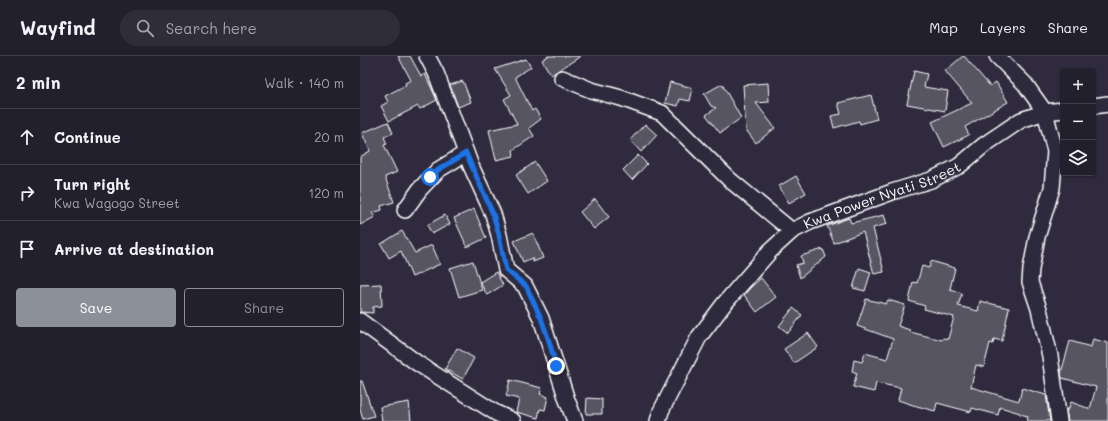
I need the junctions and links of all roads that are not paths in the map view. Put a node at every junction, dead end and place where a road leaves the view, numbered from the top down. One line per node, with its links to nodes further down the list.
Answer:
1 (427, 56): 8 (street)
2 (997, 56): 7 (street)
3 (562, 78): 10 (street)
4 (1108, 104): 5 (street)
5 (1096, 106)
6 (1060, 110): 7 (street, Kwa Power Nyati Street)
7 (1045, 112): 10 (street, Kwa Power Nyati Street); 16 (street)
8 (466, 153): 9 (street); 14 (street)
9 (405, 210)
10 (792, 231): 12 (street, Kwa Power Nyati Street)
11 (360, 321): 13 (street)
12 (660, 416): 15 (street)
13 (514, 421)
14 (575, 421)
15 (647, 421)
16 (1059, 421)

